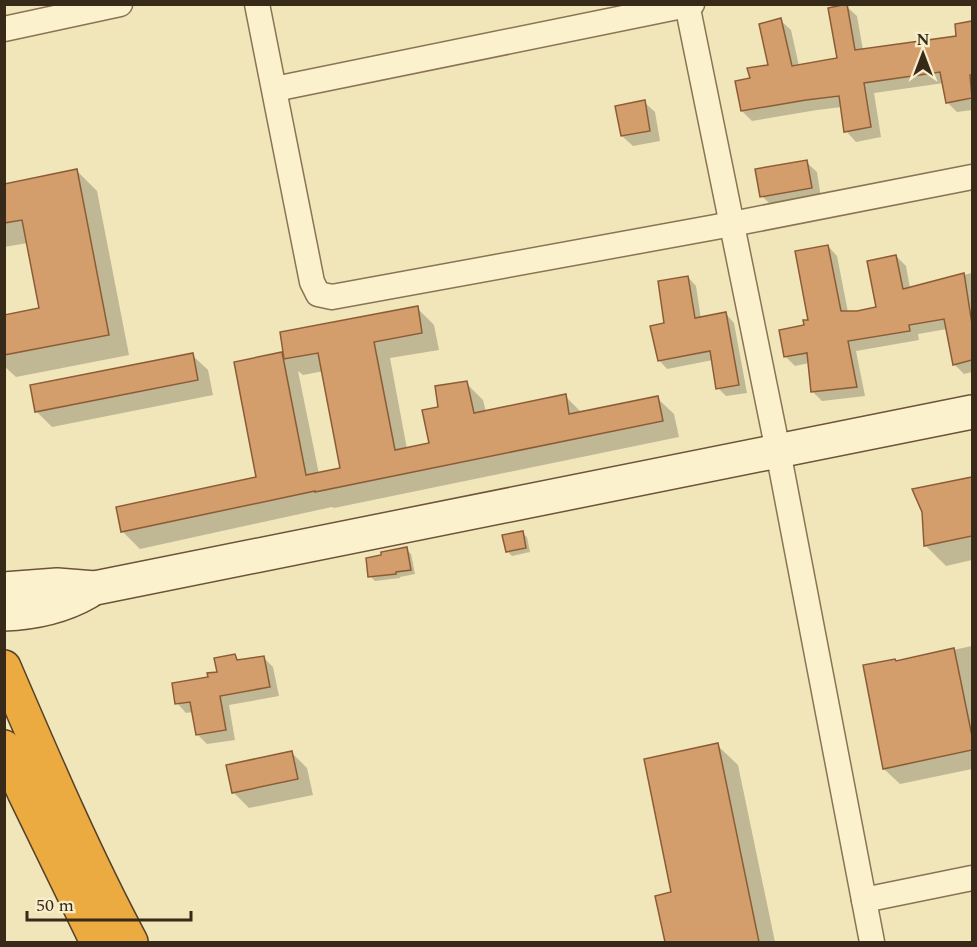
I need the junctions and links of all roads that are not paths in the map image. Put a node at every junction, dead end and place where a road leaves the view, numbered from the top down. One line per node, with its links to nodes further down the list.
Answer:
1 (120, 4): 4 (street)
2 (257, 4): 5 (street)
3 (689, 5): 5 (street); 7 (street)
4 (4, 29)
5 (275, 89): 7 (street)
6 (972, 177): 7 (street)
7 (732, 224): 9 (street)
8 (972, 412): 9 (street)
9 (778, 451): 11 (street); 16 (street)
10 (4, 588): 11 (street)
11 (95, 588): 12 (street)
12 (4, 614)
13 (4, 667): 18 (highway)
14 (4, 747): 17 (highway)
15 (972, 878): 16 (street)
16 (864, 900): 19 (street)
17 (97, 942)
18 (132, 942)
19 (872, 942)

